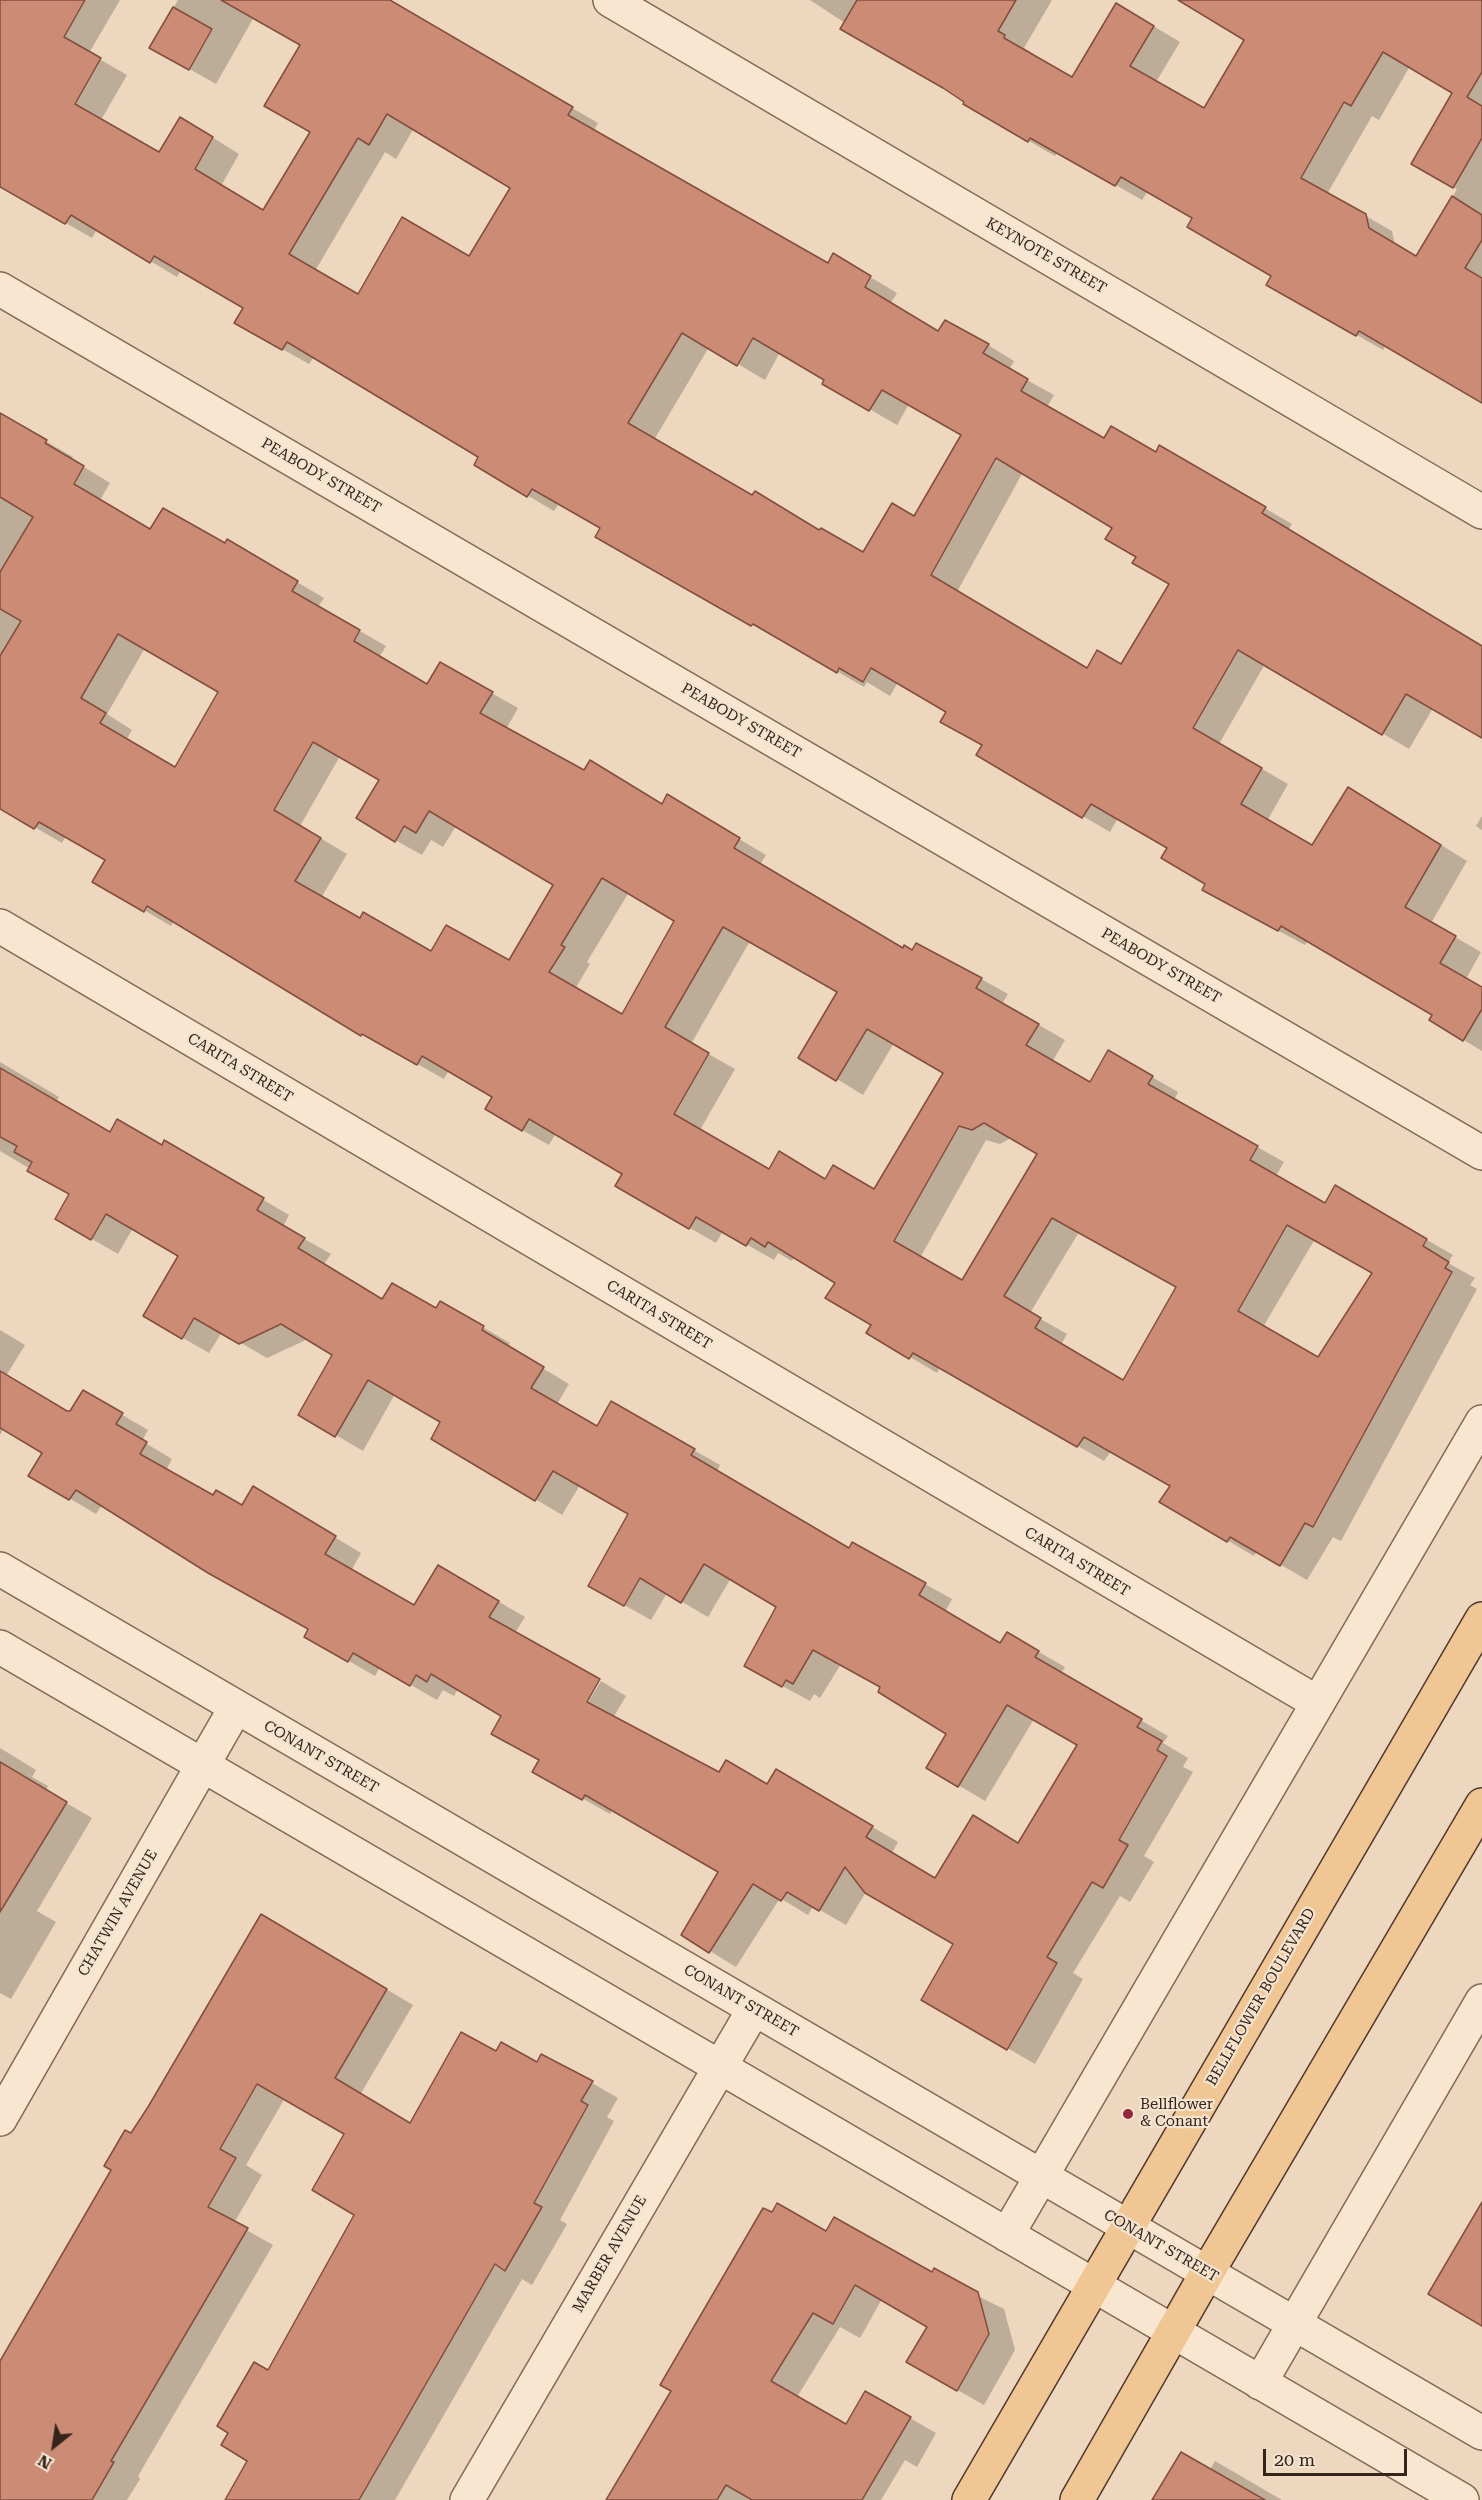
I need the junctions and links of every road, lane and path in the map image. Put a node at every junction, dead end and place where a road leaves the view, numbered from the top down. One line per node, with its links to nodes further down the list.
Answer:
1 (610, 0): 3 (street, KEYNOTE STREET)
2 (0, 289): 5 (street, PEABODY STREET)
3 (1482, 512)
4 (0, 926): 10 (street, CARITA STREET)
5 (1482, 1153)
6 (1482, 1422): 10 (street)
7 (0, 1569): 11 (street, CONANT STREET)
8 (1482, 1619): 19 (main road, BELLFLOWER BOULEVARD)
9 (0, 1647): 12 (street)
10 (1318, 1703): 18 (street)
11 (236, 1707): 12 (street, CHATWIN AVENUE); 15 (street, CONANT STREET)
12 (203, 1765): 16 (street); 17 (street, CHATWIN AVENUE)
13 (1482, 1805): 21 (main road)
14 (1482, 2001): 23 (street)
15 (754, 2009): 16 (street, MARBER AVENUE); 18 (street, CONANT STREET)
16 (719, 2067): 20 (street); 27 (street, MARBER AVENUE)
17 (0, 2119)
18 (1041, 2176): 19 (street, CONANT STREET); 20 (street)
19 (1127, 2226): 21 (street, CONANT STREET); 22 (main road, BELLFLOWER BOULEVARD)
20 (1007, 2235): 22 (street)
21 (1207, 2273): 23 (street, CONANT STREET); 24 (main road)
22 (1092, 2286): 24 (street); 28 (main road, BELLFLOWER BOULEVARD)
23 (1294, 2324): 25 (street); 26 (street, CONANT STREET)
24 (1173, 2332): 25 (street); 29 (main road)
25 (1260, 2383): 30 (street)
26 (1482, 2433)
27 (467, 2500)
28 (969, 2500)
29 (1077, 2500)
30 (1462, 2500)

